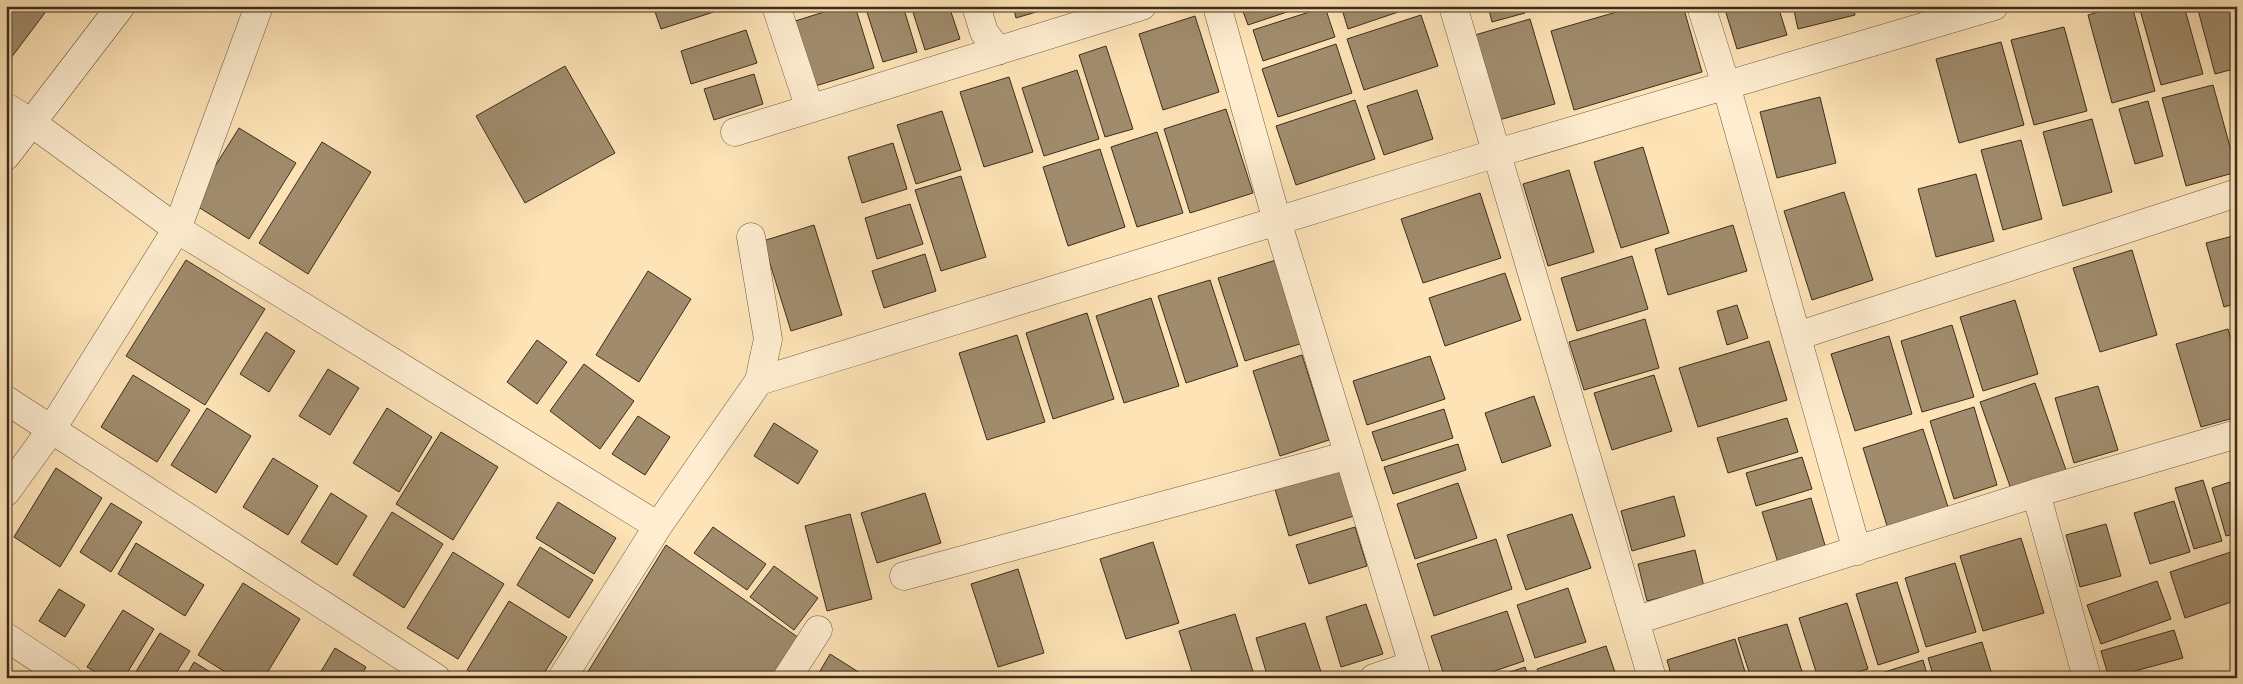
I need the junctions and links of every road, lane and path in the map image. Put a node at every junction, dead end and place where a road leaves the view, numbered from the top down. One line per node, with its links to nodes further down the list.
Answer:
1 (122, 6): 14 (street)
2 (259, 6): 20 (street)
3 (776, 6): 13 (street)
4 (976, 6): 10 (street)
5 (1142, 6): 10 (street)
6 (1216, 6): 19 (street)
7 (1453, 6): 16 (street)
8 (1701, 6): 11 (street)
9 (1994, 6): 11 (street)
10 (998, 51): 13 (street)
11 (1726, 85): 16 (street); 22 (street)
12 (6, 107): 14 (street)
13 (810, 109): 15 (street)
14 (32, 123): 17 (street); 20 (street)
15 (735, 132)
16 (1497, 153): 19 (street); 33 (street)
17 (6, 156)
18 (2237, 193): 22 (street)
19 (1277, 221): 23 (street); 27 (street)
20 (177, 229): 25 (street); 30 (street)
21 (751, 237): 23 (street)
22 (1797, 336): 31 (street)
23 (759, 381): 30 (street)
24 (6, 400): 25 (street)
25 (51, 430): 28 (street); 38 (street)
26 (2237, 434): 29 (street)
27 (1349, 455): 32 (street); 36 (street)
28 (6, 492)
29 (2036, 493): 31 (street); 43 (street)
30 (658, 526): 39 (street)
31 (1857, 552): 33 (street)
32 (904, 576)
33 (1637, 620): 42 (street)
34 (818, 630): 40 (street)
35 (6, 636): 37 (street)
36 (1415, 671): 41 (street)
37 (68, 678)
38 (436, 678)
39 (562, 678)
40 (787, 678)
41 (1374, 678)
42 (1652, 678)
43 (2087, 678)

